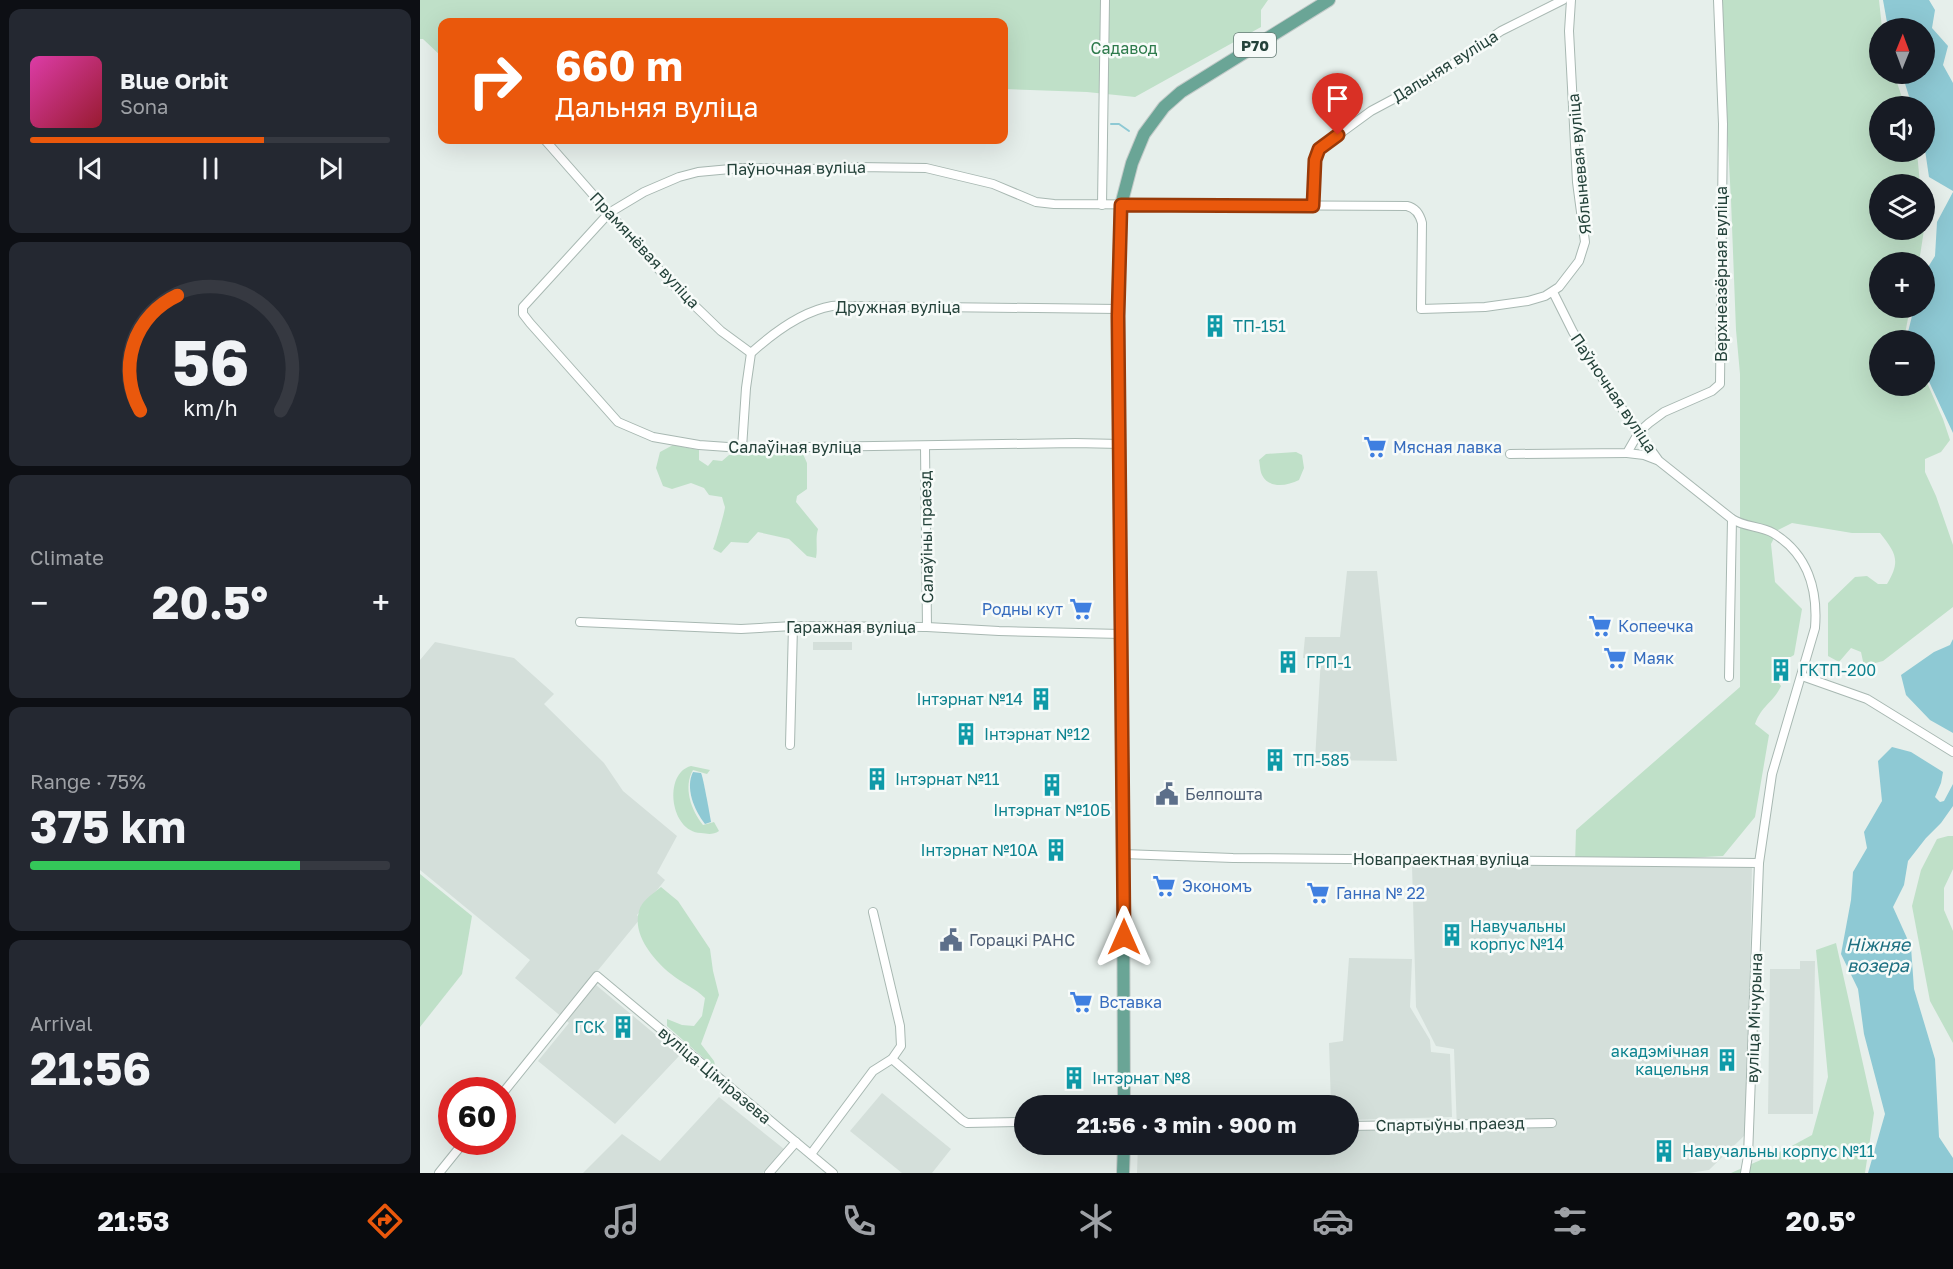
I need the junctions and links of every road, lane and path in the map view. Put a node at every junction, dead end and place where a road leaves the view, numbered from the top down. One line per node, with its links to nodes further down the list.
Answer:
1 (1105, 0): 7 (street)
2 (1329, 0): 8 (main road, Р70)
3 (1563, 0): 9 (street, Дальняя вуліца)
4 (1571, 0): 11 (street, Яблыневая вуліца)
5 (1718, 0): 15 (street, Верхнеазёрная вуліца)
6 (549, 144): 10 (street, Прамянёвая вуліца)
7 (1101, 205): 8 (street, Паўночная вуліца); 10 (street, Паўночная вуліца)
8 (1121, 205): 9 (street); 12 (main road, Р70)
9 (1313, 206): 11 (street)
10 (609, 213): 13 (street, Паўночная вуліца); 14 (street, Прамянёвая вуліца)
11 (1553, 292): 15 (street, Паўночная вуліца)
12 (1118, 309): 14 (street, Дружная вуліца); 16 (main road, Р70)
13 (523, 314): 18 (street, Салаўіная вуліца)
14 (752, 353): 18 (street)
15 (1639, 432): 19 (street, Верхнеазёрная вуліца); 21 (street, Паўночная вуліца)
16 (1120, 444): 17 (street, Салаўіная вуліца); 26 (main road, Р70)
17 (925, 447): 18 (street, Салаўіная вуліца); 25 (street, Салаўіны праезд)
18 (742, 448)
19 (1627, 453): 20 (street); 21 (street)
20 (1510, 454)
21 (1659, 461): 22 (street, Паўночная вуліца)
22 (1732, 519): 27 (street, Паўночная вуліца); 28 (street)
23 (580, 622): 24 (street, Гаражная вуліца)
24 (793, 627): 25 (street, Гаражная вуліца); 29 (street)
25 (927, 627): 26 (street, Гаражная вуліца)
26 (1121, 634): 31 (main road, Р70)
27 (1802, 676): 30 (street); 32 (street, вуліца Мічурына)
28 (1729, 677)
29 (790, 745)
30 (1953, 752)
31 (1124, 854): 32 (street, Новапраектная вуліца); 36 (main road, Р70)
32 (1759, 863): 48 (street, вуліца Мічурына)
33 (873, 912): 34 (street)
34 (892, 1059): 37 (street); 41 (street)
35 (516, 1077): 40 (street, вуліца Ціміразева)
36 (1124, 1095)
37 (1014, 1122)
38 (1552, 1123): 39 (street, Спартыўны праезд)
39 (1359, 1126)
40 (796, 1142): 41 (street, вуліца Ціміразева); 45 (street)
41 (811, 1154): 46 (street, вуліца Ціміразева)
42 (454, 1155): 44 (street)
43 (1124, 1155): 47 (main road)
44 (439, 1173)
45 (769, 1173)
46 (833, 1173)
47 (1123, 1173)
48 (1745, 1173)

